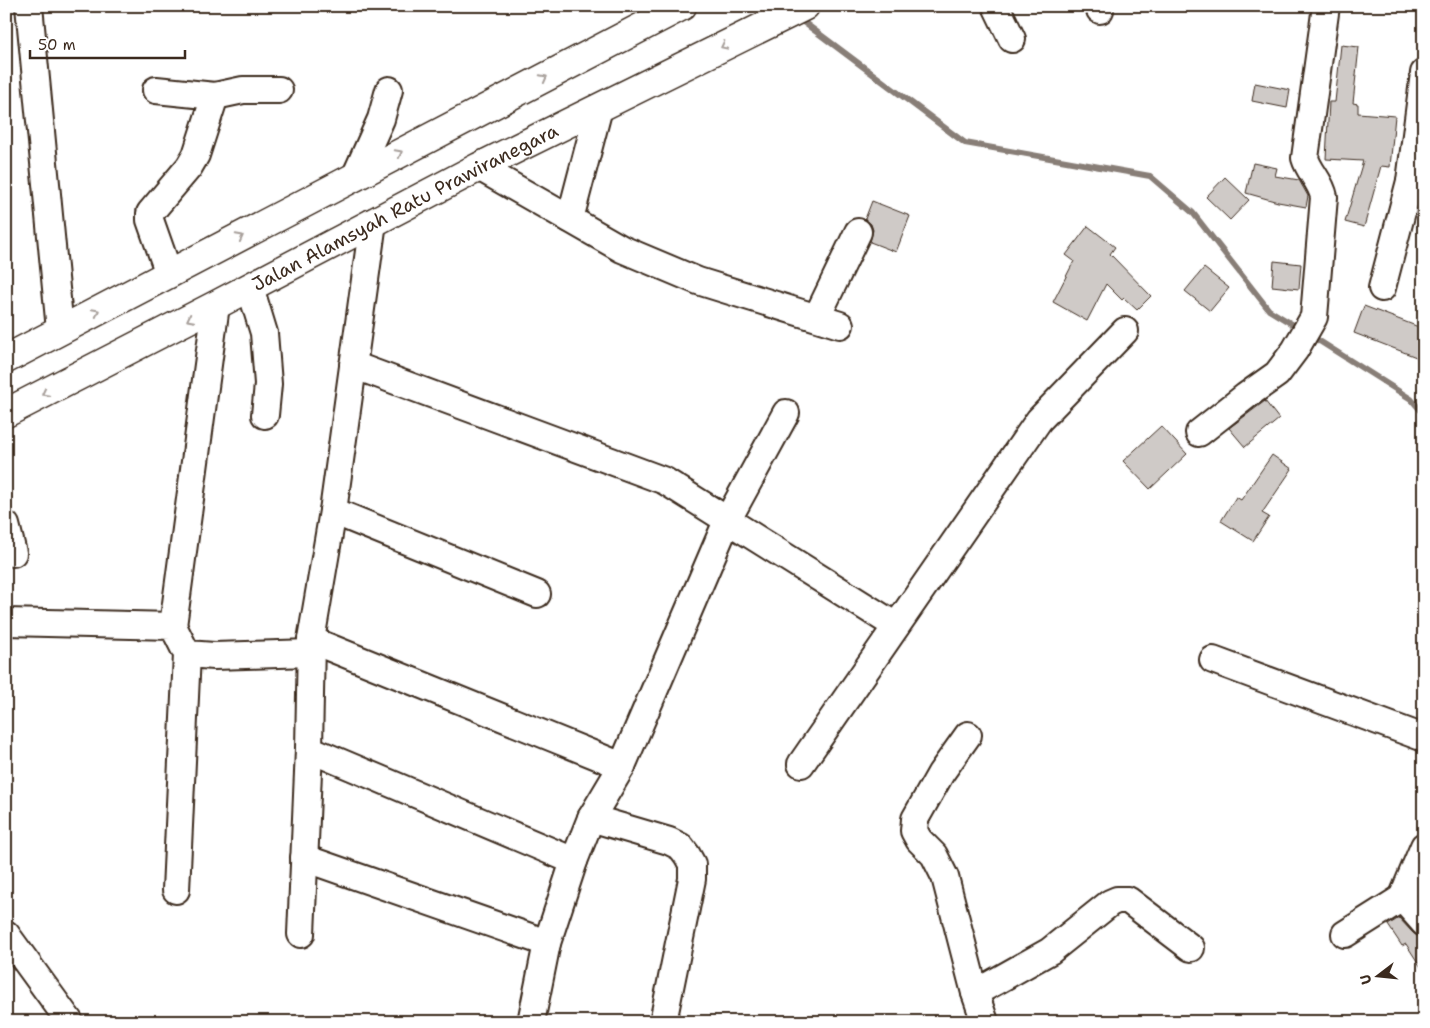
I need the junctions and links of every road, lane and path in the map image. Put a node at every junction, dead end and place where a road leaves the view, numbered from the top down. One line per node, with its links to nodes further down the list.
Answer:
1 (29, 6): 23 (street)
2 (682, 6): 14 (highway, one-way to 2)
3 (805, 6): 12 (highway, Jalan Alamsyah Ratu Prawiranegara, one-way to 12)
4 (996, 6): 6 (street)
5 (1326, 6): 30 (street)
6 (1012, 39)
7 (1424, 73): 15 (street)
8 (156, 90): 11 (street)
9 (279, 90): 11 (street)
10 (389, 90): 14 (street)
11 (215, 96): 19 (street)
12 (598, 108): 13 (highway, Jalan Alamsyah Ratu Prawiranegara); 16 (street)
13 (479, 168): 16 (street); 17 (highway, Jalan Alamsyah Ratu Prawiranegara)
14 (355, 177): 19 (highway, one-way to 14)
15 (1417, 183): 21 (street)
16 (570, 219): 18 (street)
17 (373, 222): 20 (highway, Jalan Alamsyah Ratu Prawiranegara); 26 (street)
18 (858, 232)
19 (169, 274): 23 (highway, one-way to 19)
20 (250, 287): 22 (highway, Jalan Alamsyah Ratu Prawiranegara); 29 (street)
21 (1382, 288)
22 (216, 305): 27 (highway, Jalan Alamsyah Ratu Prawiranegara, one-way to 27); 37 (street)
23 (60, 330): 25 (highway)
24 (1125, 331): 38 (street)
25 (6, 359)
26 (353, 365): 31 (street); 32 (street)
27 (6, 412)
28 (786, 413): 32 (street)
29 (265, 415)
30 (1199, 433)
31 (333, 511): 35 (street); 39 (street)
32 (727, 521): 38 (street); 46 (street)
33 (6, 524): 34 (street)
34 (13, 553)
35 (537, 594)
36 (6, 622): 37 (street)
37 (173, 626): 40 (street)
38 (896, 626): 45 (street)
39 (311, 646): 40 (street); 44 (street); 46 (street)
40 (187, 654): 51 (street)
41 (1213, 660): 43 (street)
42 (968, 735): 59 (street)
43 (1424, 738)
44 (309, 750): 49 (street); 50 (street)
45 (801, 764)
46 (622, 766): 47 (street)
47 (591, 818): 50 (street); 62 (street)
48 (1424, 846): 52 (street)
49 (304, 858): 55 (street); 57 (street)
50 (574, 861): 57 (street)
51 (176, 890)
52 (1402, 898): 53 (street); 56 (street)
53 (1424, 924)
54 (6, 934): 60 (street)
55 (301, 934)
56 (1345, 934)
57 (547, 944): 61 (street)
58 (1191, 948): 59 (street)
59 (975, 993): 63 (street)
60 (70, 1022)
61 (531, 1022)
62 (663, 1022)
63 (984, 1022)

